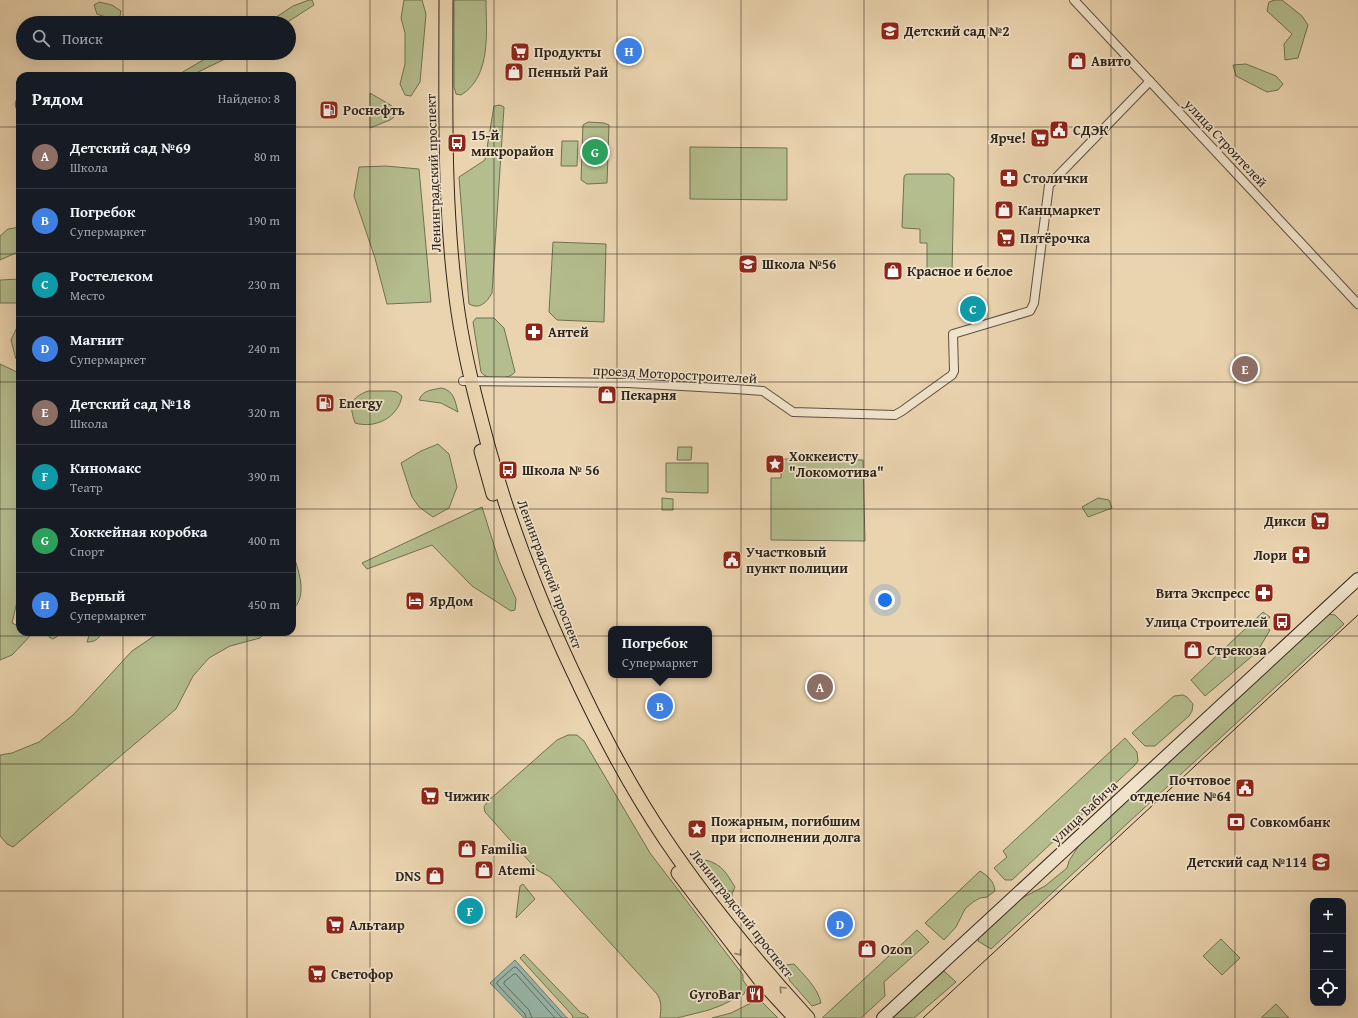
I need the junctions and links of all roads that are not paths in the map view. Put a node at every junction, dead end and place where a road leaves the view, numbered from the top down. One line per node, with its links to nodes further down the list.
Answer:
1 (439, 0): 6 (main road, Ленинградский проспект)
2 (446, 0): 6 (main road, Ленинградский проспект)
3 (1074, 0): 4 (street, улица Строителей)
4 (1150, 81): 5 (street, улица Строителей); 6 (street, проезд Моторостроителей)
5 (1358, 304)
6 (467, 380): 8 (main road, Ленинградский проспект, one-way to 8); 9 (main road, Ленинградский проспект, one-way to 6)
7 (1358, 579): 10 (street, улица Бабича)
8 (795, 1018)
9 (808, 1018)
10 (883, 1018)

